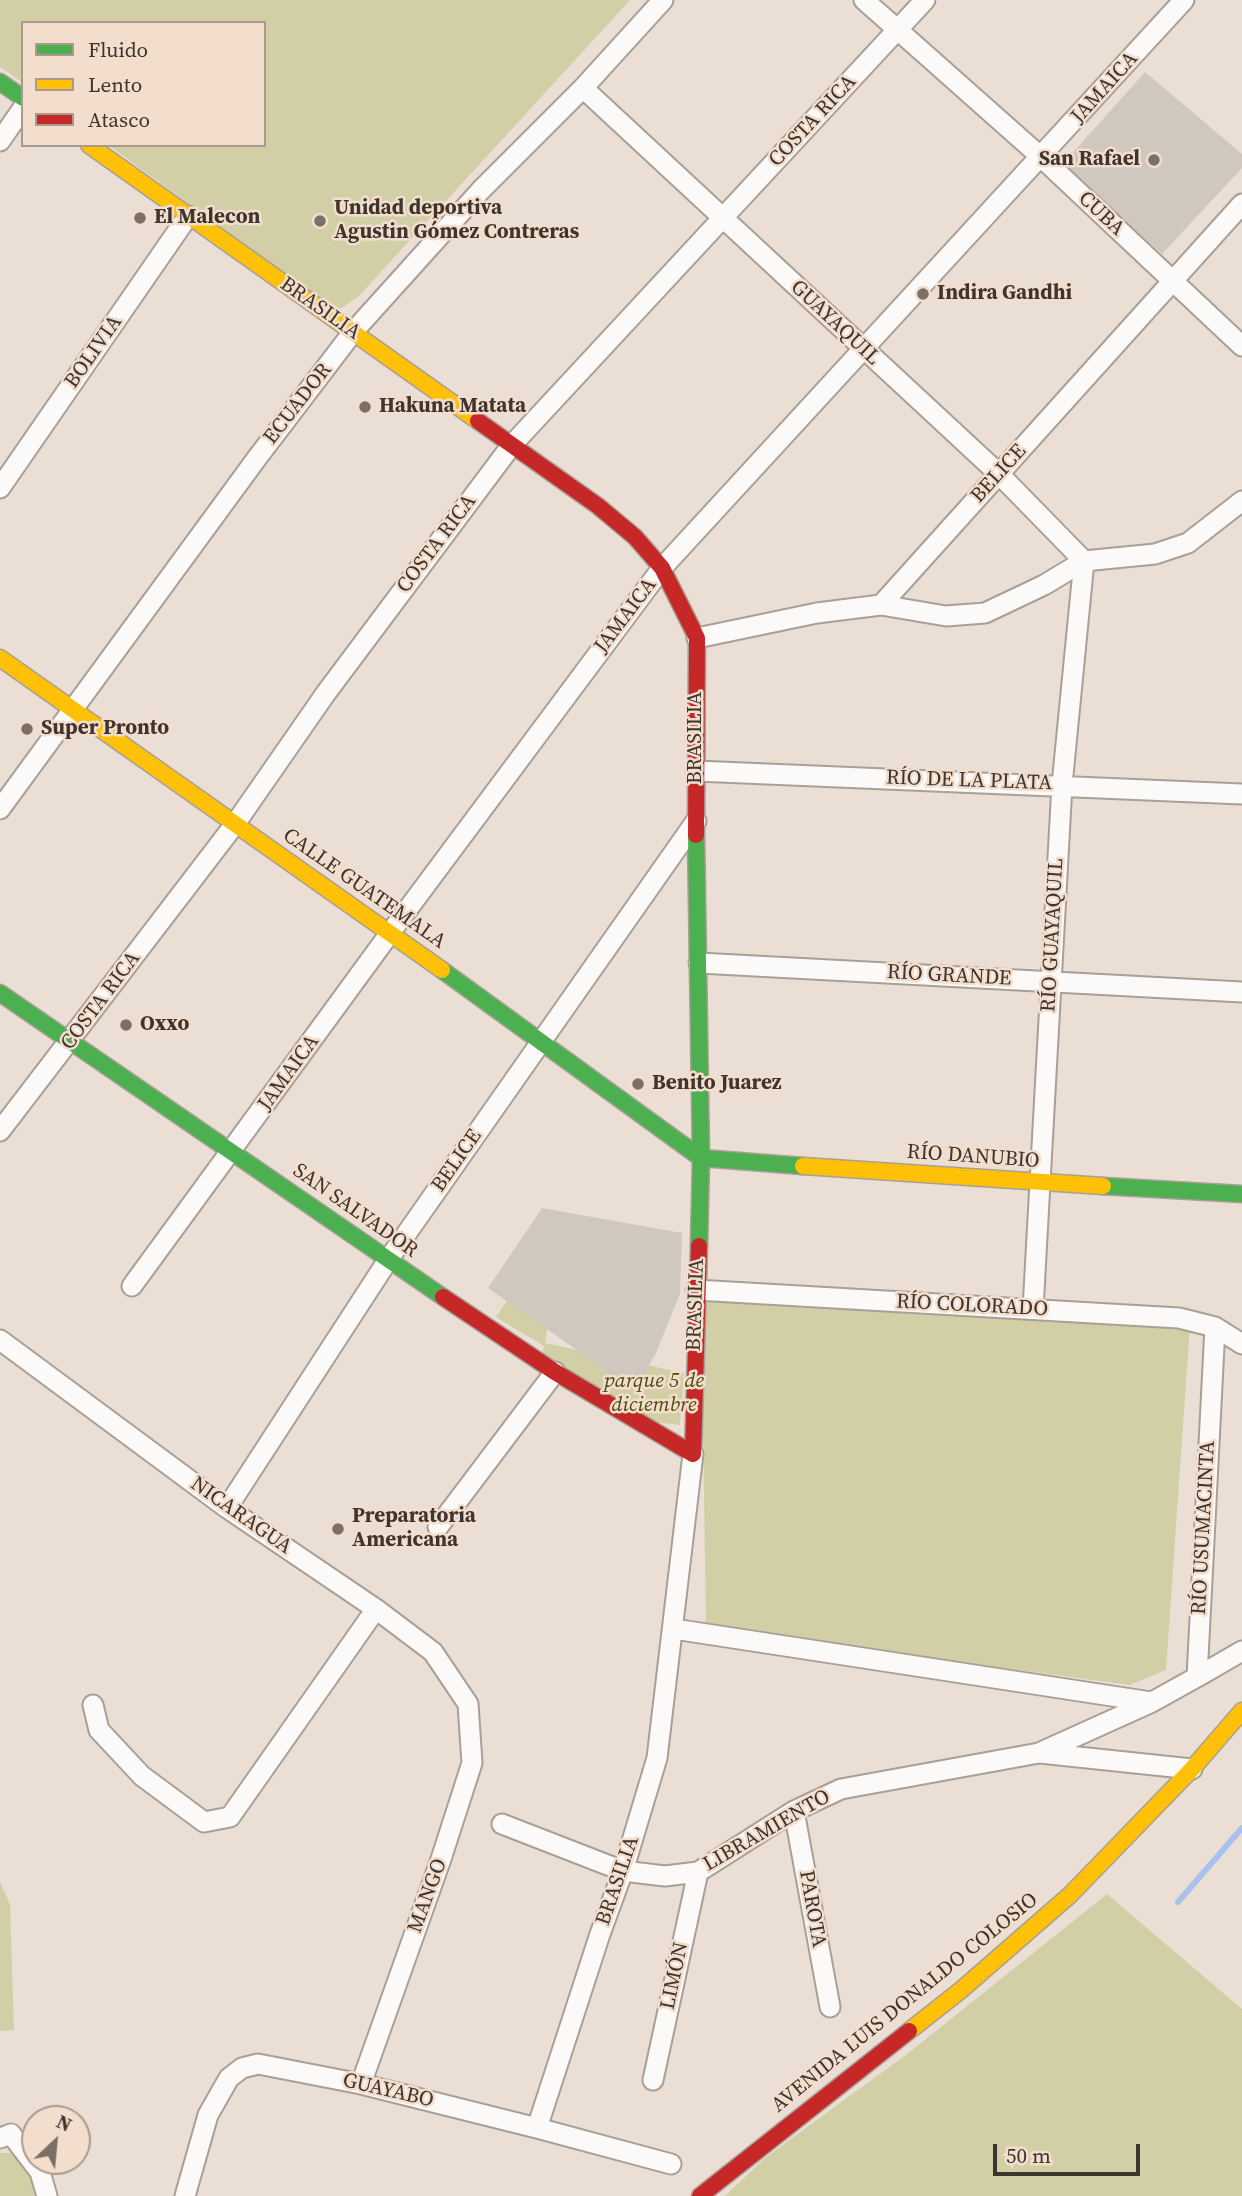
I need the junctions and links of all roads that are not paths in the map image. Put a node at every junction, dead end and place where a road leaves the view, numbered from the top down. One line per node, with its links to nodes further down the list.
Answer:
1 (663, 0): 7 (street, ECUADOR)
2 (864, 0): 5 (street, CUBA)
3 (925, 0): 5 (street, COSTA RICA)
4 (1184, 0): 12 (street, JAMAICA)
5 (897, 30): 12 (street, CUBA); 15 (street, COSTA RICA)
6 (0, 82): 8 (street)
7 (583, 88): 15 (street, GUAYAQUIL); 17 (street, ECUADOR)
8 (21, 97)
9 (21, 111): 10 (street)
10 (0, 141)
11 (92, 147): 14 (street, BRASILIA)
12 (1041, 157): 16 (street, CUBA); 19 (street, JAMAICA)
13 (1242, 204): 16 (street, BELICE)
14 (188, 216): 17 (street, BRASILIA); 22 (street, BOLIVIA)
15 (724, 218): 19 (street, GUAYAQUIL); 20 (street, COSTA RICA)
16 (1171, 281): 18 (street, CUBA); 21 (street, BELICE)
17 (353, 332): 20 (street, BRASILIA); 29 (street, ECUADOR)
18 (1242, 346)
19 (863, 349): 21 (street, GUAYAQUIL); 25 (street, JAMAICA)
20 (511, 446): 25 (street, BRASILIA); 35 (street, COSTA RICA)
21 (999, 474): 24 (street, GUAYAQUIL); 26 (street, BELICE)
22 (0, 488)
23 (1242, 501): 24 (street)
24 (1084, 561): 26 (street); 31 (street, RÍO GUAYAQUIL)
25 (662, 568): 27 (street, BRASILIA); 36 (street, JAMAICA)
26 (881, 605): 27 (street)
27 (697, 638): 30 (street, BRASILIA)
28 (0, 658): 29 (street, CALLE GUATEMALA)
29 (72, 710): 33 (street, ECUADOR); 35 (street, CALLE GUATEMALA)
30 (696, 771): 31 (street, RÍO DE LA PLATA); 34 (street, BRASILIA)
31 (1062, 785): 32 (street, RÍO DE LA PLATA); 38 (street, RÍO GUAYAQUIL)
32 (1242, 794)
33 (0, 809)
34 (696, 821): 37 (street, BRASILIA); 41 (street, BELICE)
35 (235, 824): 36 (street, CALLE GUATEMALA); 42 (street, COSTA RICA)
36 (390, 933): 41 (street, CALLE GUATEMALA); 44 (street, JAMAICA)
37 (699, 963): 38 (street, RÍO GRANDE); 45 (street, BRASILIA)
38 (1050, 981): 39 (street, RÍO GRANDE); 46 (street, RÍO GUAYAQUIL)
39 (1242, 992)
40 (0, 993): 42 (street, SAN SALVADOR)
41 (541, 1040): 45 (street, CALLE GUATEMALA); 48 (street, BELICE)
42 (69, 1043): 43 (street, COSTA RICA); 44 (street, SAN SALVADOR)
43 (0, 1131)
44 (232, 1151): 48 (street, SAN SALVADOR); 49 (street, JAMAICA)
45 (701, 1158): 46 (street, RÍO DANUBIO); 50 (street, BRASILIA)
46 (1038, 1184): 47 (street, RÍO DANUBIO); 51 (street, RÍO GUAYAQUIL)
47 (1242, 1194)
48 (388, 1261): 55 (street, SAN SALVADOR); 57 (street, BELICE)
49 (132, 1286)
50 (696, 1290): 51 (street, RÍO COLORADO); 56 (street, BRASILIA)
51 (1032, 1309): 52 (street, RÍO COLORADO)
52 (1215, 1327): 54 (street, RÍO COLORADO); 62 (street, RÍO USUMACINTA)
53 (0, 1340): 57 (street, NICARAGUA)
54 (1242, 1344)
55 (555, 1372): 56 (street, SAN SALVADOR); 58 (street)
56 (693, 1454): 60 (street, BRASILIA)
57 (227, 1508): 59 (street, NICARAGUA)
58 (438, 1527)
59 (376, 1609): 64 (street, NICARAGUA); 65 (street)
60 (674, 1629): 63 (street); 71 (street, BRASILIA)
61 (1242, 1651): 62 (street)
62 (1196, 1678): 63 (street)
63 (1152, 1702): 67 (street, LIBRAMIENTO)
64 (468, 1704): 75 (street, MANGO)
65 (93, 1705)
66 (1242, 1710): 68 (street, AVENIDA LUIS DONALDO COLOSIO)
67 (1039, 1753): 68 (street); 69 (street, LIBRAMIENTO)
68 (1192, 1769): 81 (street, AVENIDA LUIS DONALDO COLOSIO)
69 (794, 1811): 72 (street, LIBRAMIENTO); 73 (street, PAROTA)
70 (502, 1824): 71 (street, LIBRAMIENTO)
71 (623, 1871): 72 (street, LIBRAMIENTO); 76 (street, BRASILIA)
72 (698, 1871): 74 (street, LIMÓN)
73 (830, 2007)
74 (653, 2080)
75 (360, 2084): 76 (street, GUAYABO); 80 (street, GUAYABO)
76 (537, 2128): 78 (street, GUAYABO)
77 (6, 2136): 79 (street)
78 (671, 2164)
79 (47, 2196)
80 (185, 2196)
81 (700, 2196)

